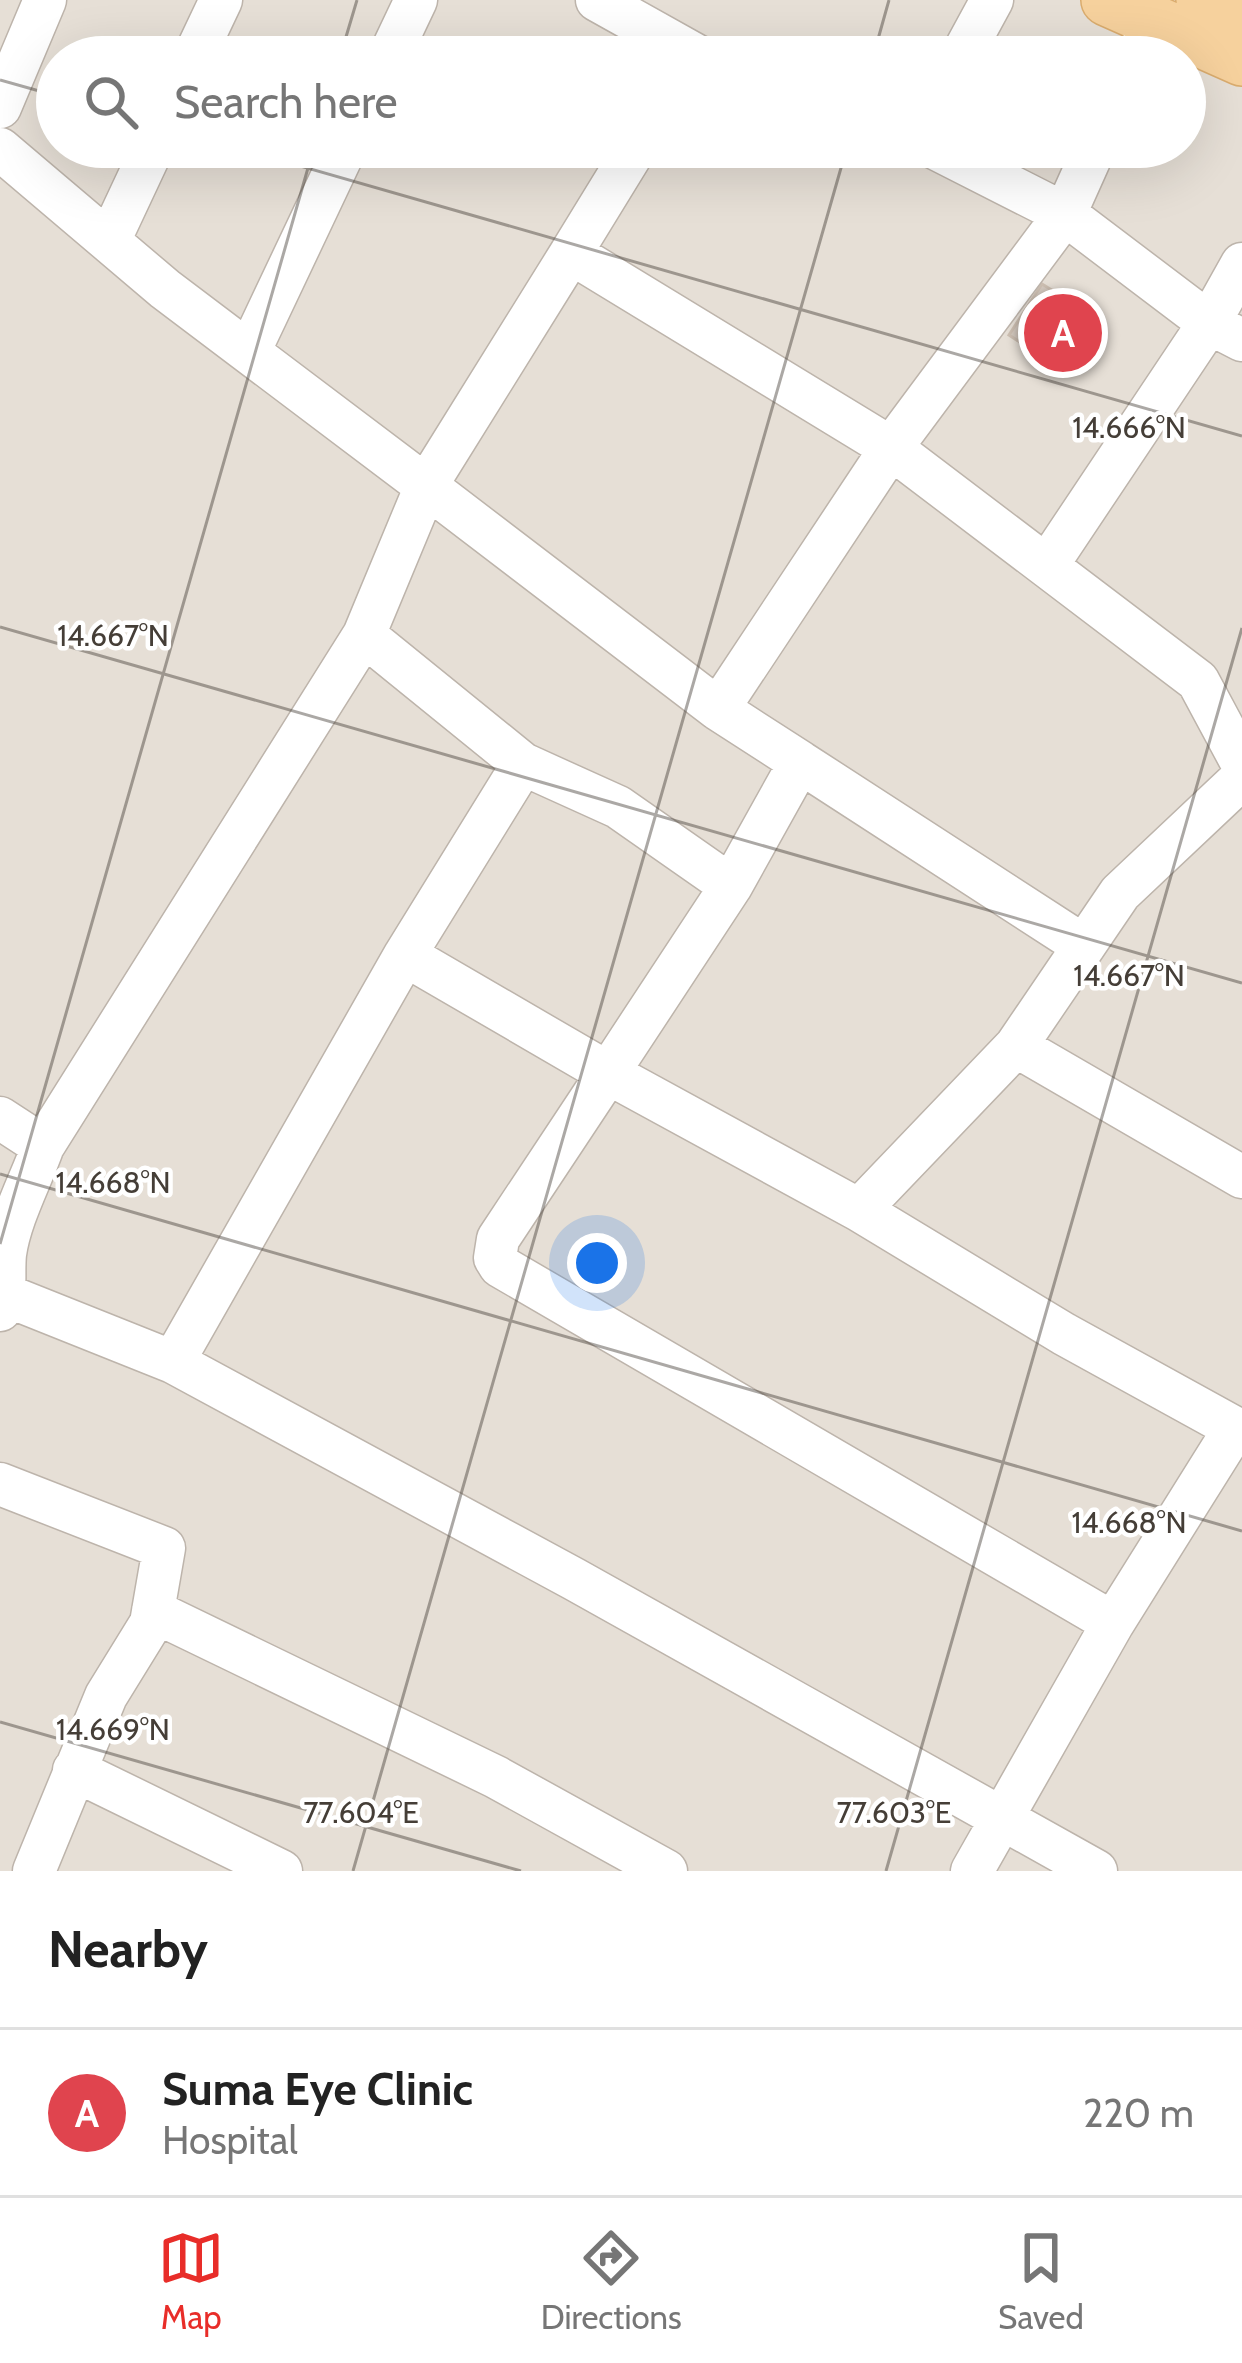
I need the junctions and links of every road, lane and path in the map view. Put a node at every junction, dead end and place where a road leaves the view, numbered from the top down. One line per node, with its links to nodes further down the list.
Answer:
1 (45, 0): 16 (street)
2 (221, 0): 9 (street)
3 (416, 0): 10 (street)
4 (597, 0): 11 (street)
5 (992, 0): 12 (street)
6 (1107, 0): 13 (main road)
7 (1202, 0): 8 (main road)
8 (1242, 17)
9 (204, 36)
10 (399, 36)
11 (660, 36)
12 (972, 36)
13 (1142, 36)
14 (1206, 52): 15 (main road)
15 (1242, 60)
16 (0, 106)
17 (0, 149): 24 (street)
18 (143, 168): 24 (street)
19 (336, 168): 28 (street)
20 (623, 168): 25 (street)
21 (974, 168): 23 (street)
22 (1085, 168): 23 (street)
23 (1064, 214): 27 (street); 29 (street)
24 (109, 242): 28 (street)
25 (571, 253): 29 (street); 30 (street)
26 (1242, 264): 27 (street)
27 (1226, 332): 31 (street)
28 (249, 352): 30 (street)
29 (891, 448): 31 (street); 34 (street)
30 (426, 486): 32 (street); 34 (street)
31 (1048, 564): 33 (street)
32 (364, 635): 37 (street); 45 (street)
33 (1231, 704): 36 (street)
34 (718, 709): 35 (street)
35 (800, 762): 39 (street); 40 (street)
36 (1242, 763)
37 (523, 764): 39 (street); 41 (street)
38 (1242, 778): 40 (street)
39 (730, 886): 43 (street)
40 (1084, 946): 42 (street)
41 (405, 955): 43 (street); 49 (street)
42 (1016, 1046): 46 (street); 47 (street)
43 (608, 1072): 47 (street); 53 (street)
44 (0, 1118): 45 (street)
45 (44, 1146): 48 (street)
46 (1242, 1177)
47 (860, 1210): 50 (street)
48 (2, 1300): 49 (street)
49 (173, 1362): 55 (street)
50 (1238, 1430): 53 (street)
51 (0, 1484): 52 (street)
52 (153, 1611): 54 (street); 58 (street)
53 (1113, 1623): 55 (street)
54 (74, 1770): 56 (street); 57 (street)
55 (1003, 1819): 59 (street); 60 (street)
56 (34, 1871)
57 (281, 1871)
58 (666, 1871)
59 (972, 1871)
60 (1096, 1871)

